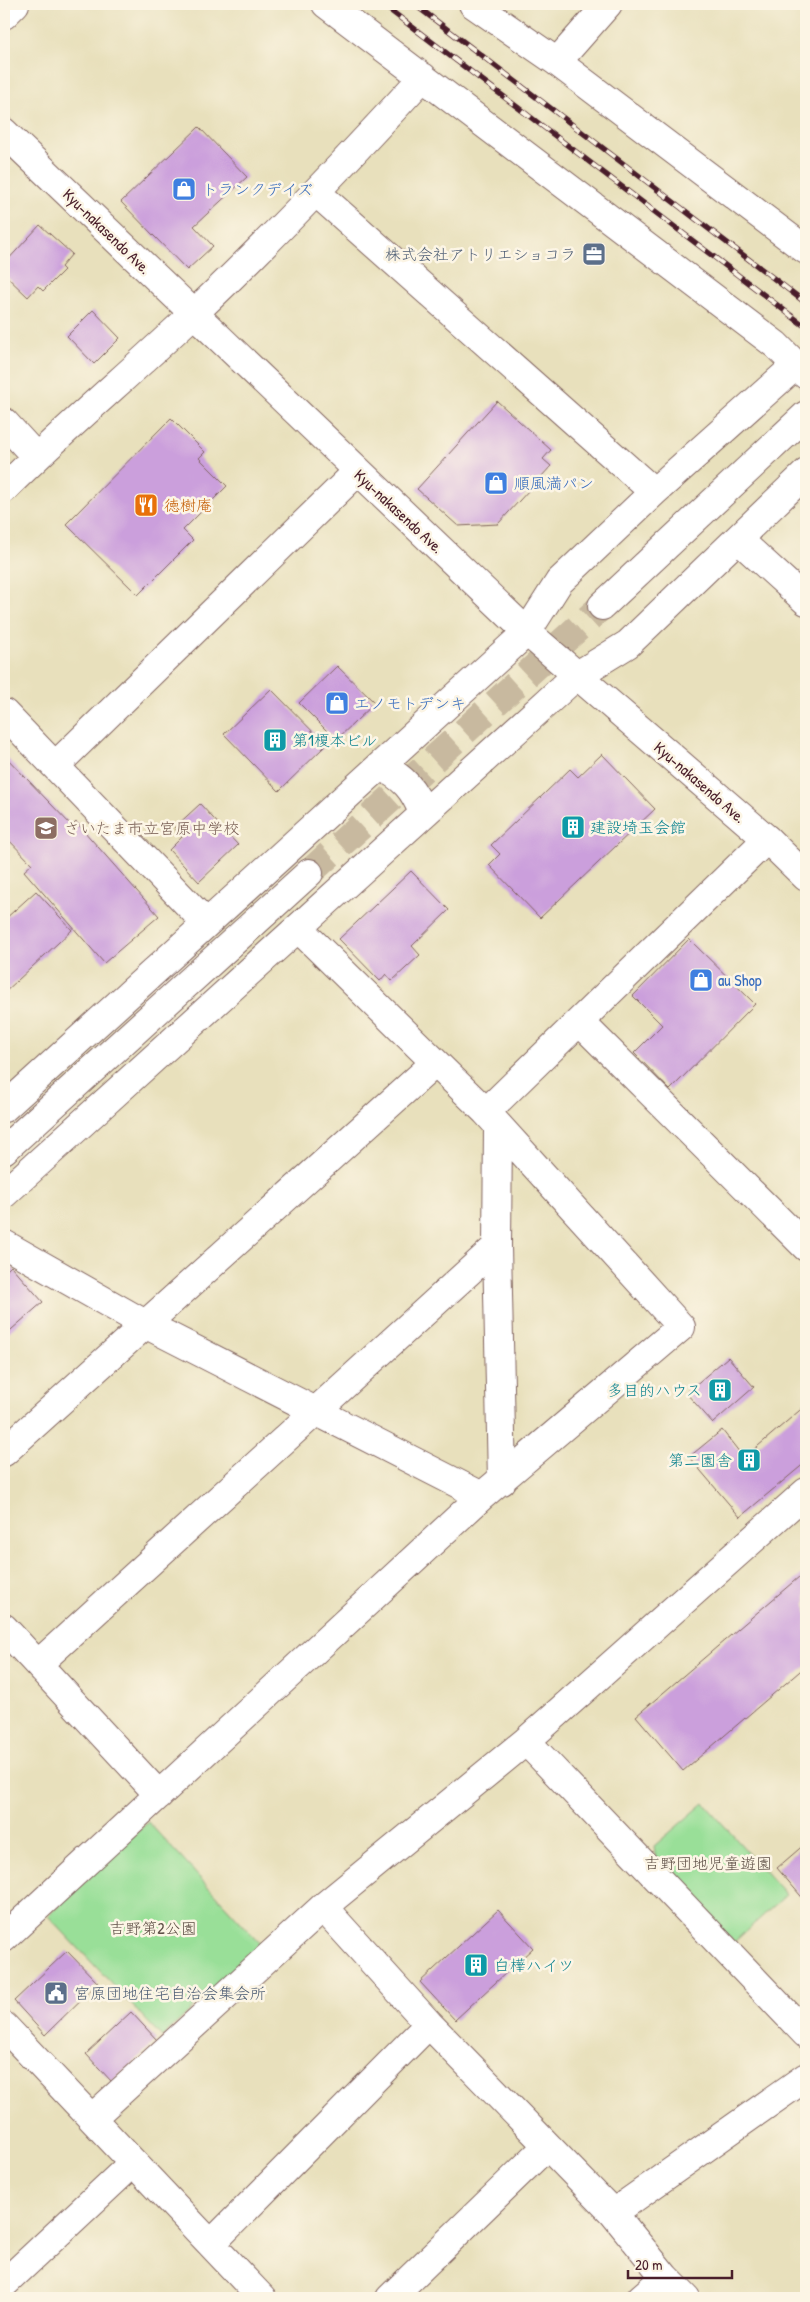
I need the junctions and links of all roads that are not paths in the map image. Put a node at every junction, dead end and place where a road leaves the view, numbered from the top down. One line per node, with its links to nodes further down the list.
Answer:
1 (15, 4): 5 (street)
2 (326, 4): 7 (street)
3 (473, 4): 6 (street)
4 (608, 4): 6 (street)
5 (4, 15)
6 (557, 62): 10 (street)
7 (423, 77): 9 (street); 12 (street)
8 (4, 132): 11 (street, Kyu-nakasendo Ave.)
9 (317, 193): 11 (street); 19 (street)
10 (806, 250)
11 (193, 314): 15 (street); 16 (street, Kyu-nakasendo Ave.)
12 (801, 370): 19 (street)
13 (806, 415): 22 (street)
14 (4, 422): 15 (street)
15 (36, 457): 18 (street)
16 (357, 472): 23 (street, Kyu-nakasendo Ave.); 26 (street)
17 (806, 473): 20 (street)
18 (4, 489)
19 (654, 492): 23 (street)
20 (739, 540): 21 (street); 24 (street)
21 (806, 601)
22 (602, 606)
23 (527, 632): 24 (street, Kyu-nakasendo Ave.); 27 (street)
24 (576, 676): 28 (street); 29 (street, Kyu-nakasendo Ave.)
25 (4, 713): 26 (street)
26 (55, 766): 32 (street)
27 (380, 766): 28 (street); 32 (street)
28 (424, 813): 33 (street)
29 (767, 840): 31 (street, Kyu-nakasendo Ave.); 34 (street)
30 (309, 873): 38 (street)
31 (806, 877)
32 (206, 924): 36 (street)
33 (298, 928): 35 (street); 39 (street)
34 (580, 1022): 37 (street); 42 (street)
35 (435, 1063): 37 (street); 43 (street)
36 (4, 1108)
37 (492, 1119): 41 (street); 46 (street)
38 (4, 1150)
39 (4, 1194)
40 (4, 1244): 43 (street)
41 (498, 1246): 44 (street); 46 (street)
42 (806, 1247)
43 (145, 1324): 44 (street); 45 (street)
44 (316, 1411): 46 (street); 49 (street)
45 (4, 1452)
46 (492, 1488): 51 (street)
47 (806, 1492): 50 (street)
48 (4, 1628): 49 (street)
49 (38, 1664): 51 (street)
50 (526, 1740): 52 (street); 56 (street)
51 (159, 1795): 53 (street)
52 (323, 1907): 54 (street); 58 (street)
53 (6, 1931)
54 (429, 2024): 59 (street); 62 (street)
55 (4, 2026): 58 (street)
56 (806, 2034)
57 (806, 2077): 61 (street)
58 (92, 2118): 60 (street)
59 (547, 2146): 61 (street); 66 (street)
60 (133, 2163): 62 (street); 64 (street)
61 (613, 2213): 63 (street)
62 (211, 2244): 65 (street)
63 (665, 2277): 67 (street); 68 (street)
64 (4, 2284)
65 (262, 2298)
66 (390, 2298)
67 (641, 2298)
68 (686, 2298)

